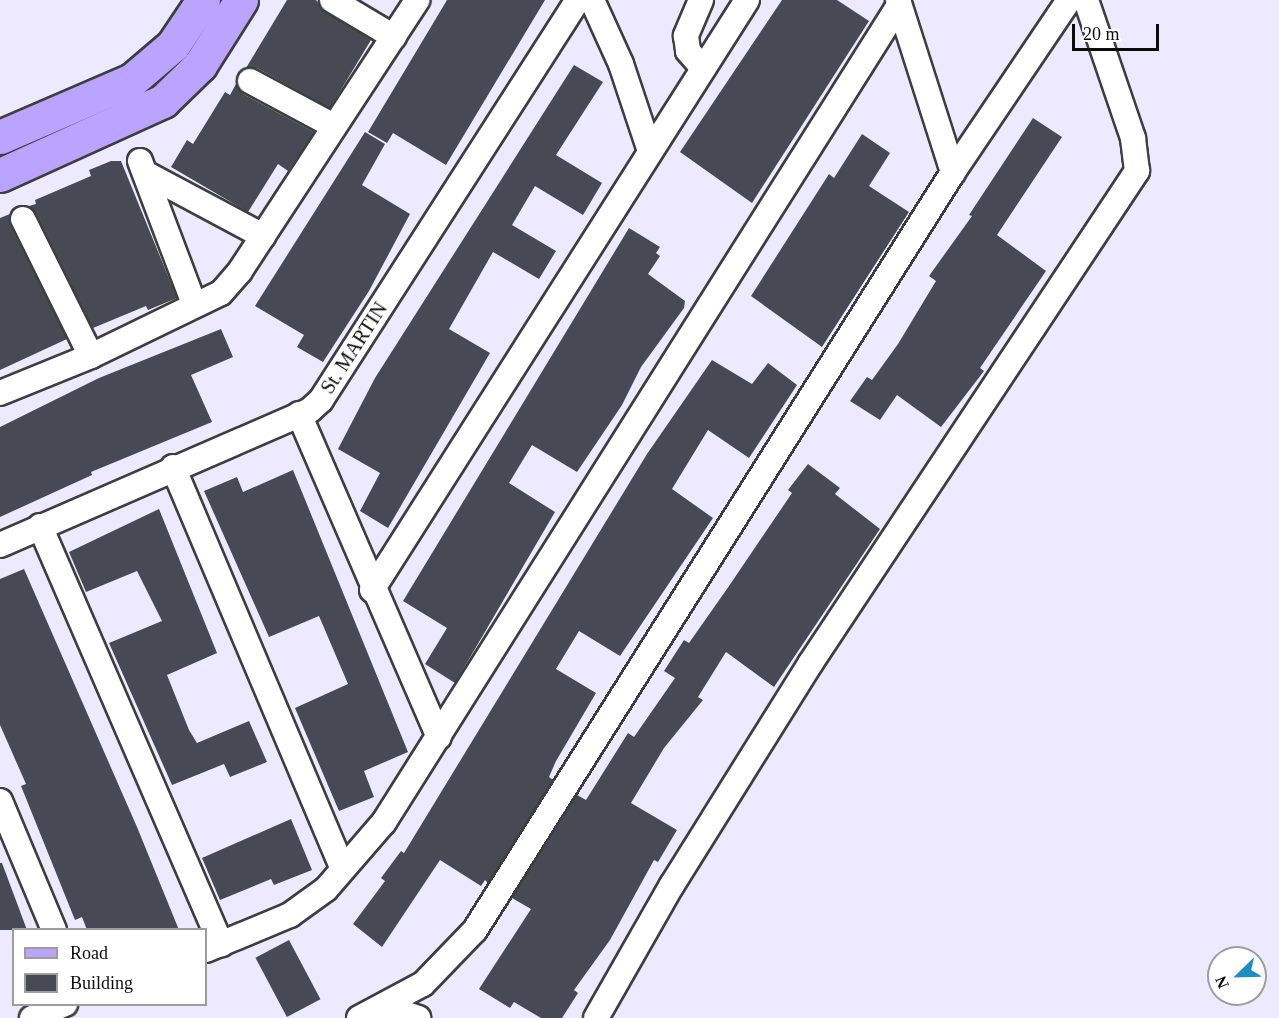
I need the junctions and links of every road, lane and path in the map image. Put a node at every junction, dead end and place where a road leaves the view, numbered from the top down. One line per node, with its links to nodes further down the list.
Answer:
1 (203, 0): 16 (street)
2 (241, 0): 19 (street)
3 (332, 0): 12 (street)
4 (417, 0): 12 (street)
5 (578, 0): 25 (street, St. MARTIN)
6 (592, 0): 17 (street)
7 (701, 0): 13 (street)
8 (747, 0): 13 (street)
9 (1069, 0): 18 (street)
10 (1086, 0): 42 (street)
11 (899, 2): 18 (street); 30 (street)
12 (393, 37): 15 (street)
13 (702, 68): 17 (street)
14 (250, 81): 15 (street)
15 (334, 126): 21 (street)
16 (0, 137)
17 (650, 151): 29 (street)
18 (953, 172): 38 (street)
19 (0, 175)
20 (23, 219): 23 (street)
21 (263, 236): 22 (street); 22 (street)
22 (194, 304): 23 (street)
23 (91, 356): 24 (street)
24 (0, 393)
25 (299, 414): 26 (street, St. MARTIN); 29 (street)
26 (172, 467): 27 (street, St. MARTIN); 32 (street)
27 (40, 526): 28 (street, St. MARTIN); 34 (street)
28 (0, 545)
29 (372, 590): 30 (street)
30 (440, 737): 32 (street)
31 (0, 801): 33 (street)
32 (343, 868): 36 (street)
33 (53, 928)
34 (205, 928)
35 (207, 932): 36 (street)
36 (213, 947)
37 (62, 1006): 39 (street)
38 (386, 1007): 40 (street); 41 (street)
39 (32, 1018)
40 (359, 1018)
41 (418, 1018)
42 (596, 1018)

